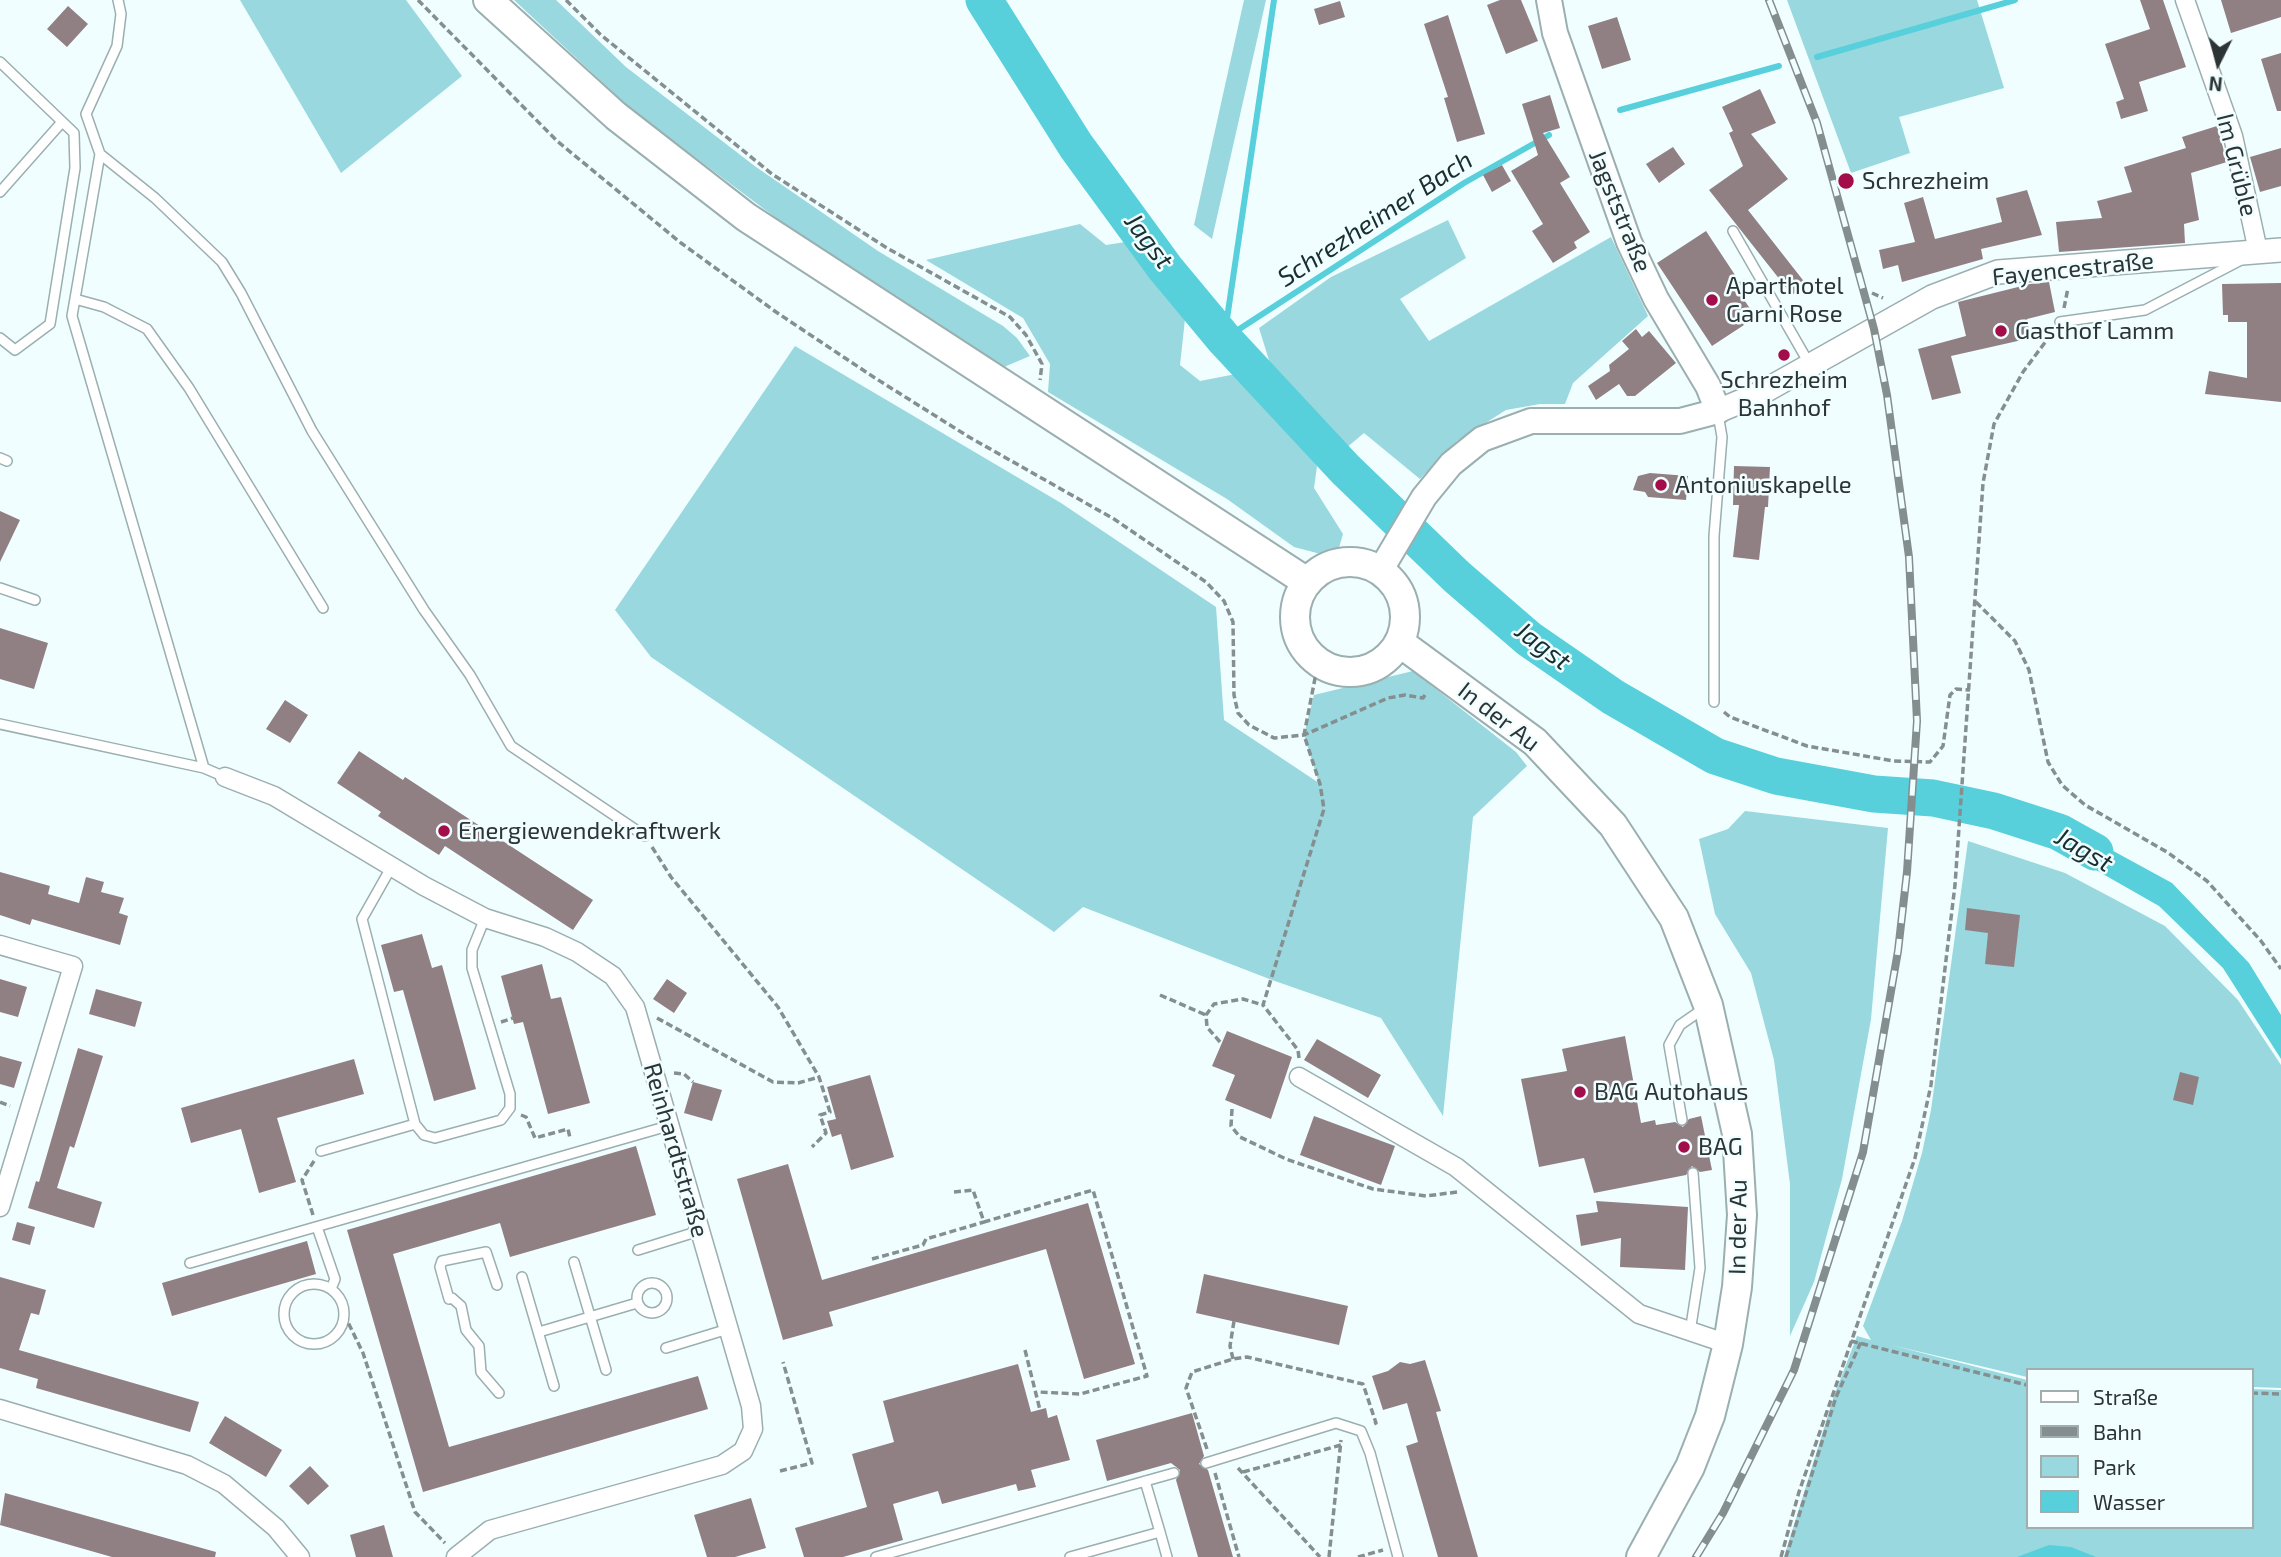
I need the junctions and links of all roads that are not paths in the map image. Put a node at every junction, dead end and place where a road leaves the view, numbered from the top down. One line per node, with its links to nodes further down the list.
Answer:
1 (118, 0): 7 (lane)
2 (488, 0): 18 (main road)
3 (1549, 0): 16 (main road, Jagststraße)
4 (2185, 0): 11 (street, Im Grüble)
5 (0, 62): 6 (lane)
6 (62, 122): 8 (lane); 14 (lane)
7 (100, 154): 12 (lane); 27 (lane)
8 (0, 192)
9 (1733, 231): 15 (lane)
10 (2281, 250): 11 (street, Fayencestraße)
11 (2258, 251): 13 (lane); 15 (street, Fayencestraße)
12 (75, 299): 21 (lane); 25 (lane)
13 (2060, 322)
14 (0, 338)
15 (1810, 365): 16 (street, Fayencestraße)
16 (1718, 411): 17 (main road, Fayencestraße); 23 (lane)
17 (1380, 571): 18 (main road); 22 (main road)
18 (1307, 582): 22 (main road)
19 (0, 588): 20 (lane)
20 (35, 600)
21 (323, 608)
22 (1399, 642): 31 (main road, In der Au)
23 (1714, 702)
24 (0, 724): 25 (lane)
25 (204, 768): 26 (lane)
26 (225, 777): 28 (street, Reinhardtstraße)
27 (645, 836)
28 (392, 866): 29 (street, Reinhardtstraße); 34 (lane)
29 (485, 918): 34 (lane); 35 (street, Reinhardtstraße)
30 (0, 945): 38 (street)
31 (1708, 1005): 33 (lane); 52 (main road, In der Au)
32 (1299, 1077): 51 (street)
33 (1682, 1120)
34 (415, 1124): 36 (lane)
35 (668, 1126): 39 (lane); 40 (street, Reinhardtstraße)
36 (321, 1151)
37 (1693, 1173): 51 (lane)
38 (0, 1207)
39 (317, 1227): 43 (lane); 46 (lane)
40 (699, 1231): 41 (lane); 49 (street, Reinhardtstraße)
41 (638, 1250)
42 (574, 1262): 48 (lane)
43 (190, 1263)
44 (522, 1278): 50 (lane)
45 (497, 1285): 56 (lane)
46 (331, 1289): 46 (lane)
47 (637, 1303): 48 (lane)
48 (590, 1317): 50 (lane); 54 (lane)
49 (728, 1329): 53 (lane); 62 (street, Reinhardtstraße)
50 (539, 1332): 55 (lane)
51 (1690, 1332): 52 (street)
52 (1728, 1344): 68 (main road, In der Au)
53 (666, 1348)
54 (606, 1370)
55 (554, 1386)
56 (499, 1393)
57 (0, 1409): 63 (street)
58 (1209, 1462): 67 (lane)
59 (1174, 1473): 60 (lane)
60 (1145, 1481): 61 (lane); 64 (lane)
61 (1160, 1532): 65 (lane); 66 (lane)
62 (456, 1556)
63 (300, 1557)
64 (876, 1557)
65 (1071, 1557)
66 (1167, 1557)
67 (1398, 1557)
68 (1640, 1557)

